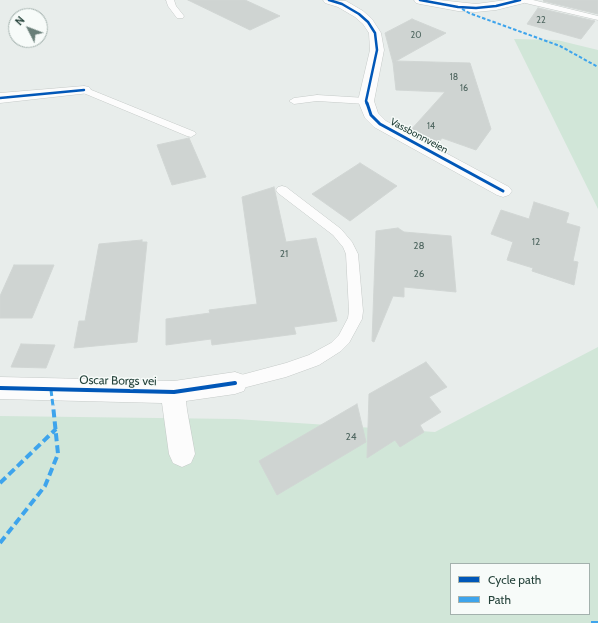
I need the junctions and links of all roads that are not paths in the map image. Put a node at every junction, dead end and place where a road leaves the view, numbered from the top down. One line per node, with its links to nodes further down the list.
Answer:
1 (170, 0): 6 (lane)
2 (329, 0): 11 (street)
3 (420, 0): 4 (street)
4 (520, 0)
5 (524, 0): 7 (lane)
6 (180, 16)
7 (598, 18)
8 (84, 90): 9 (street); 12 (lane)
9 (0, 98)
10 (294, 100): 11 (lane)
11 (366, 101): 14 (street, Vassbonnveien)
12 (192, 134)
13 (282, 190): 15 (lane)
14 (503, 190)
15 (235, 383): 17 (street, Oscar Borgs vei)
16 (0, 388): 17 (street, Oscar Borgs vei)
17 (174, 392): 18 (street, Oscar Borgs vei)
18 (182, 454)

